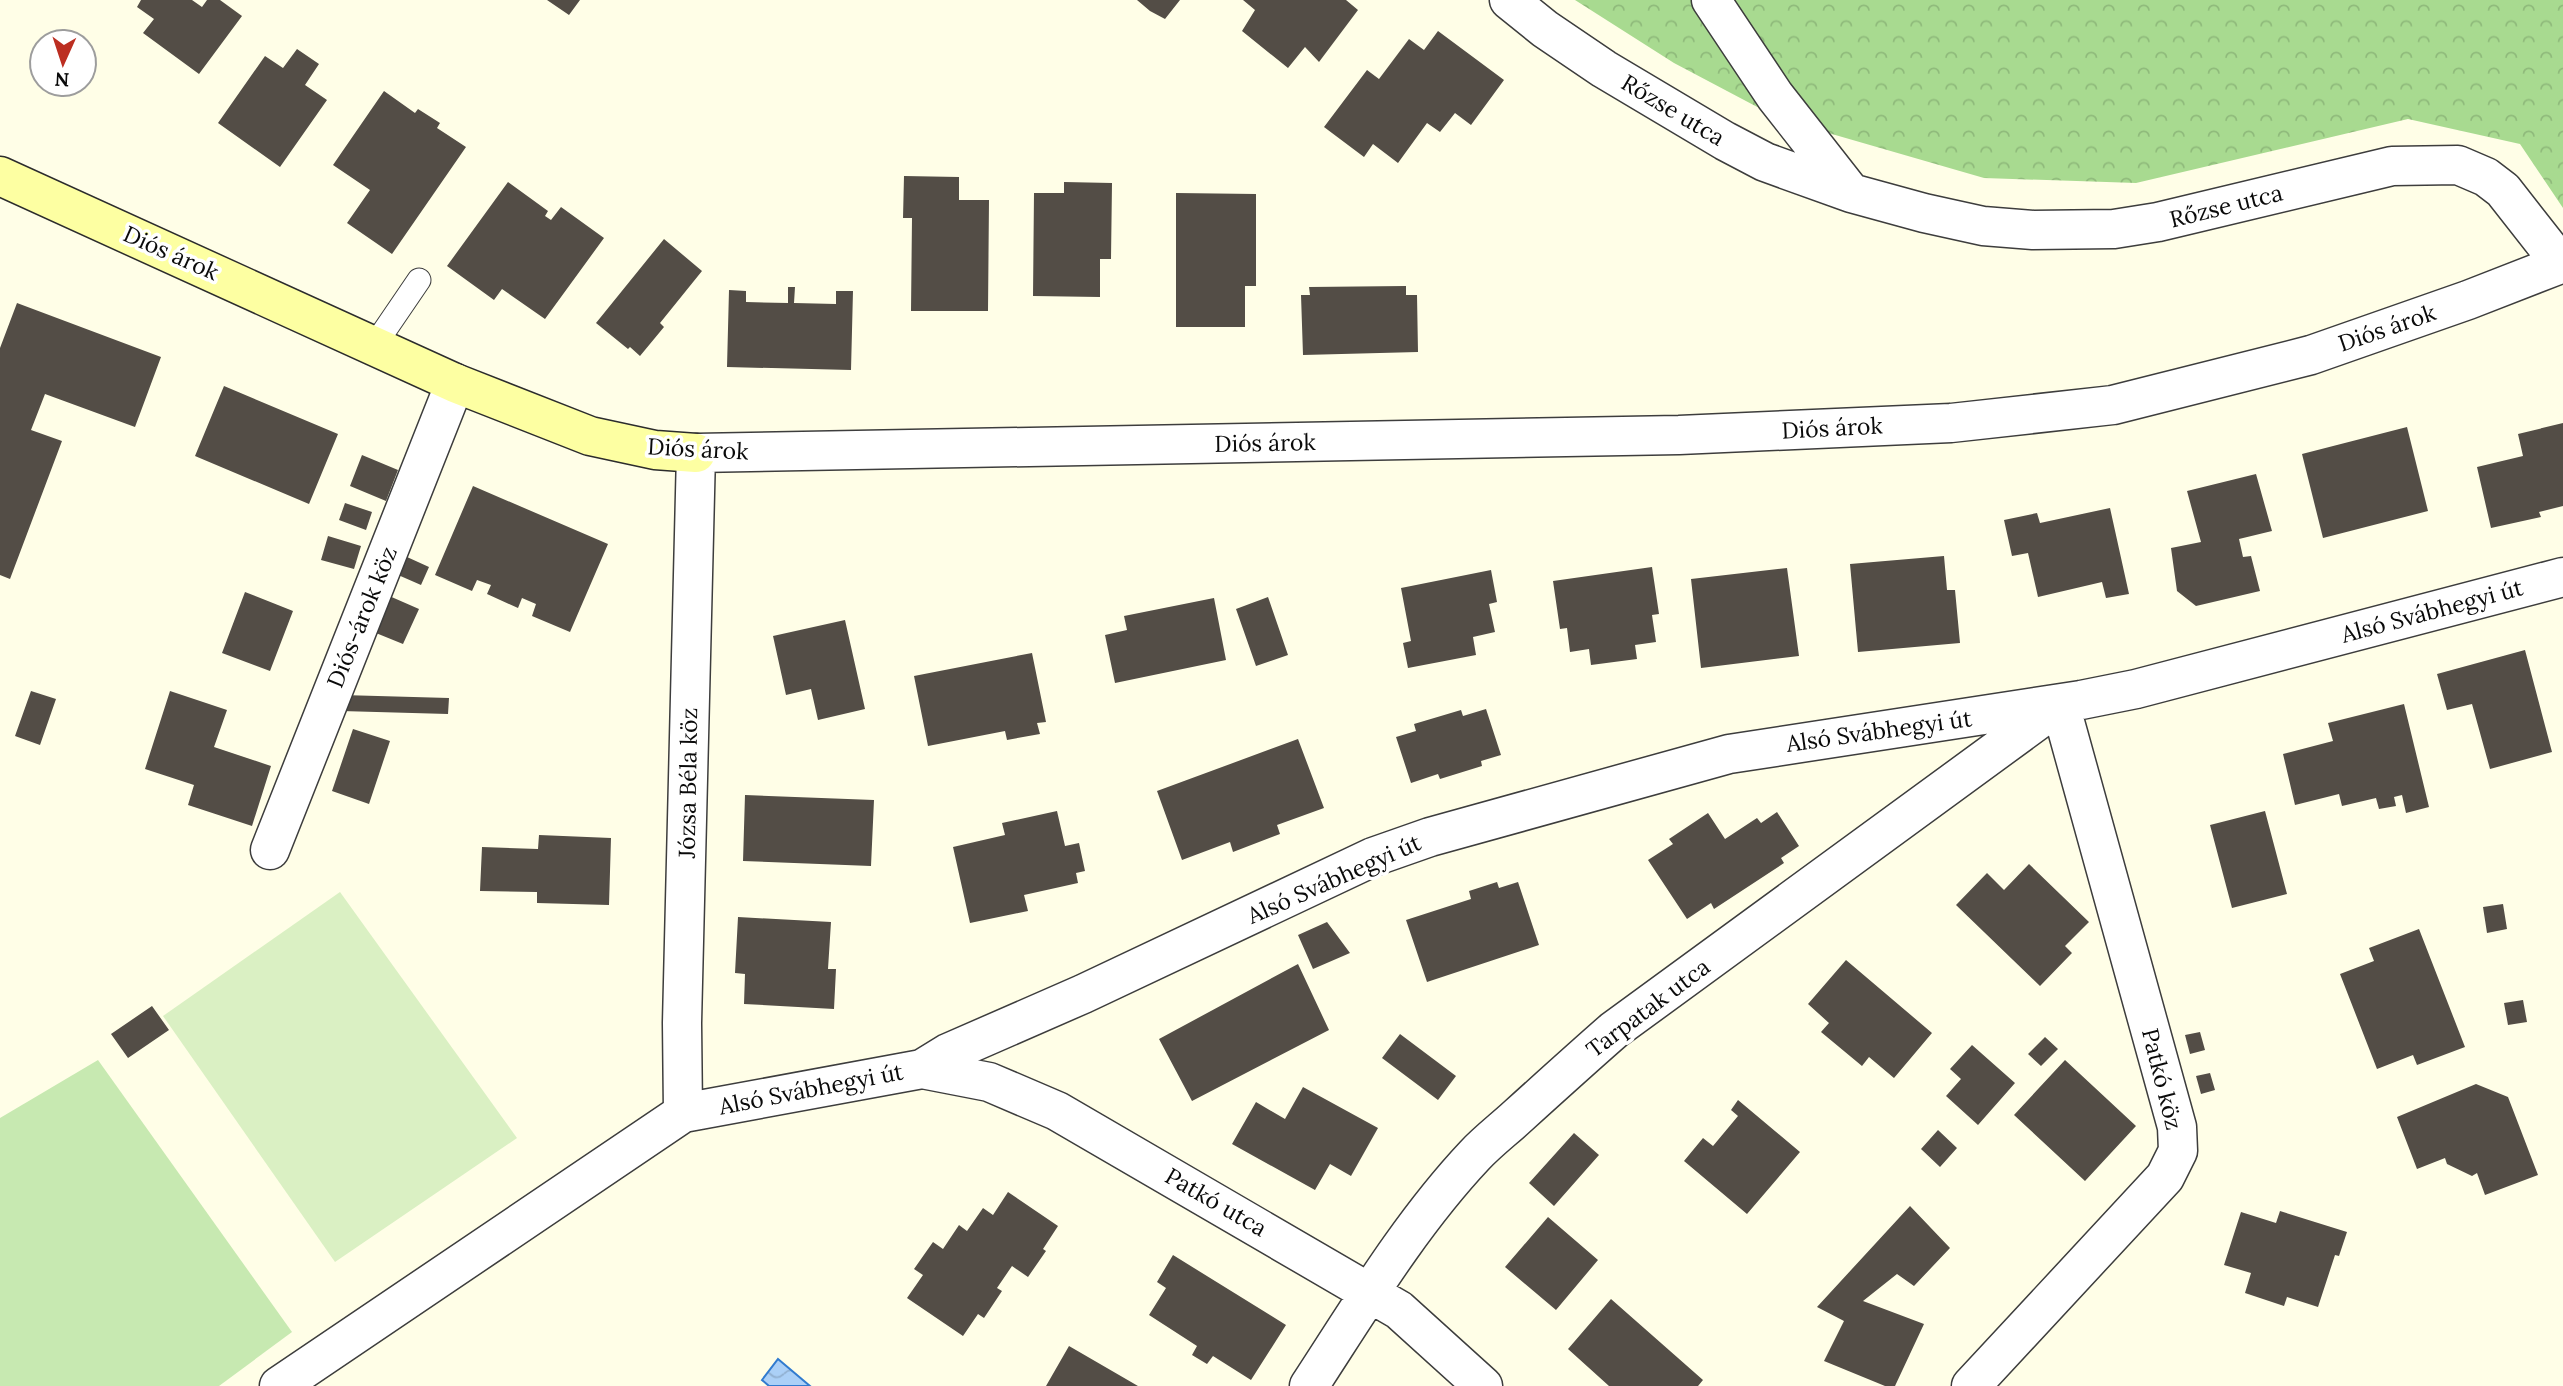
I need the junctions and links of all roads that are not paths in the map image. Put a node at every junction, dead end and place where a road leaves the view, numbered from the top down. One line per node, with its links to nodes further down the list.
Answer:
1 (1509, 0): 4 (street, Rőzse utca)
2 (1711, 0): 4 (street)
3 (0, 176): 7 (street, Diós árok)
4 (1851, 193): 5 (street, Rőzse utca)
5 (2562, 263): 9 (street, Diós árok)
6 (419, 280): 7 (lane)
7 (374, 346): 8 (street, Diós árok)
8 (455, 383): 9 (street, Diós árok); 12 (street, Diós-árok köz)
9 (696, 453): 14 (street, Józsa Béla köz)
10 (2563, 577): 11 (street, Alsó Svábhegyi út)
11 (2060, 704): 13 (street, Alsó Svábhegyi út); 15 (street, Tarpatak utca); 19 (street, Patkó köz)
12 (270, 850)
13 (922, 1069): 14 (street, Alsó Svábhegyi út); 15 (street, Patkó utca)
14 (683, 1113): 16 (street, Alsó Svábhegyi út)
15 (1371, 1292): 17 (street, Tarpatak utca); 18 (street, Patkó utca)
16 (279, 1386)
17 (1309, 1386)
18 (1483, 1386)
19 (1970, 1386)

